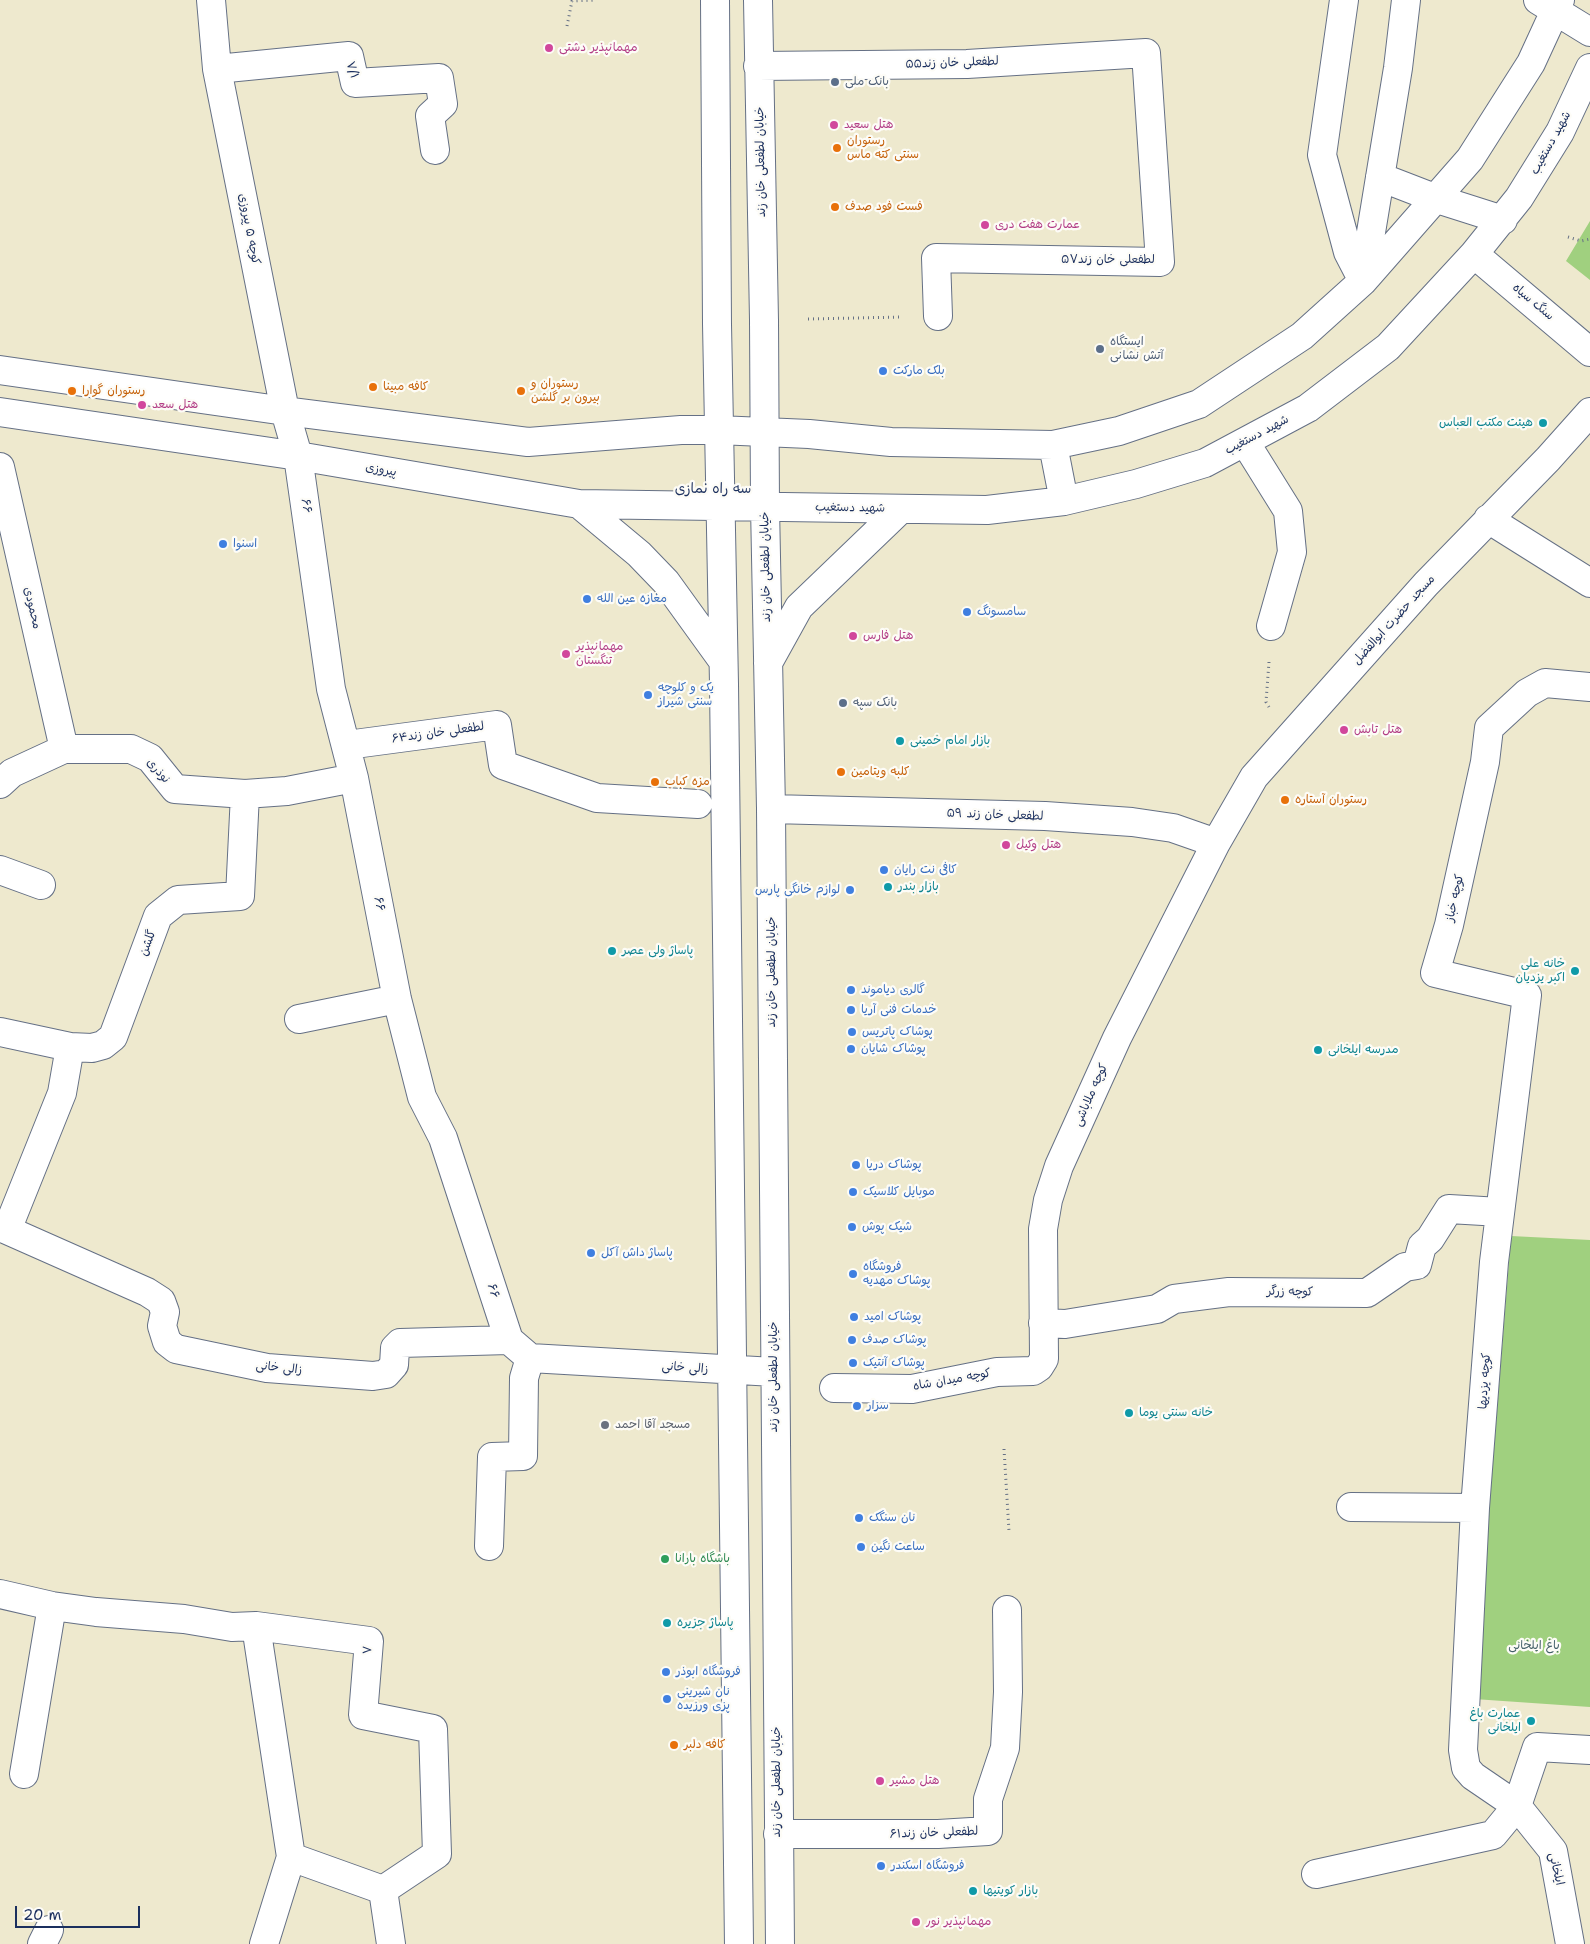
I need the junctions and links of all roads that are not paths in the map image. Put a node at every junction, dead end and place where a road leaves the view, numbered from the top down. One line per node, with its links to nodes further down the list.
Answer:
1 (212, 0): 11 (street, کوچه ۵ پیروزی)
2 (715, 0): 24 (street)
3 (758, 0): 9 (street, خیابان لطفعلی خان زند)
4 (1344, 0): 17 (street)
5 (1406, 0): 13 (street)
6 (1551, 4): 7 (street); 14 (street)
7 (1590, 32)
8 (1146, 53): 9 (street, لطفعلی خان زند۵۵); 18 (street, لطفعلی خان زند۵۷)
9 (758, 66): 25 (street, خیابان لطفعلی خان زند)
10 (1590, 68): 15 (street, شهید دستغیب)
11 (217, 69): 12 (street, ۷/۱); 21 (street, کوچه ۵ پیروزی)
12 (435, 150)
13 (1380, 177): 14 (street); 17 (street)
14 (1436, 199): 15 (street); 17 (street)
15 (1503, 220): 16 (street, شهید دستغیب)
16 (1474, 254): 19 (street, سنگ سیاه); 26 (street, شهید دستغیب)
17 (1363, 281): 27 (street)
18 (938, 316)
19 (1590, 352)
20 (0, 370): 21 (street)
21 (285, 411): 24 (street); 28 (street, کوچه ۵ پیروزی)
22 (0, 412): 28 (street, پیروزی)
23 (1590, 412): 35 (street, مسجد حضرت ابوالفضل)
24 (718, 430): 25 (street); 32 (street)
25 (763, 431): 27 (street); 33 (street, خیابان لطفعلی خان زند)
26 (1245, 442): 30 (street, شهید دستغیب); 37 (street)
27 (1053, 445): 30 (street)
28 (298, 456): 31 (street, پیروزی); 41 (street, ۶۶)
29 (0, 468): 42 (street, محمودی)
30 (1064, 501): 34 (street, شهید دستغیب)
31 (579, 504): 32 (street, پیروزی); 38 (street)
32 (719, 505): 33 (street, پیروزی); 38 (street)
33 (764, 506): 34 (street, شهید دستغیب); 39 (street, خیابان لطفعلی خان زند)
34 (901, 509): 39 (street)
35 (1488, 519): 36 (street); 48 (street, مسجد حضرت ابوالفضل)
36 (1590, 583)
37 (1271, 626)
38 (723, 660): 62 (street)
39 (768, 664): 47 (street, خیابان لطفعلی خان زند)
40 (1590, 687): 51 (street, کوچه خباز)
41 (347, 745): 43 (street, ۶۶); 46 (street, لطفعلی خان زند۶۴)
42 (64, 749): 44 (street, نوذری); 45 (street, نوذری)
43 (354, 778): 45 (street, نوذری); 52 (street, ۶۶)
44 (0, 784)
45 (245, 794): 55 (street, گلشن)
46 (698, 804)
47 (772, 809): 48 (street, لطفعلی خان زند ۵۹); 63 (street, خیابان لطفعلی خان زند)
48 (1216, 843): 58 (street, کوچه ملاباشی)
49 (0, 870): 50 (street)
50 (41, 885)
51 (1527, 995): 56 (street, کوچه یزدیها)
52 (397, 998): 53 (street); 59 (street, ۶۶)
53 (299, 1019)
54 (0, 1032): 55 (street, گلشن)
55 (70, 1047): 57 (street, زالی خانی)
56 (1500, 1212): 58 (street, کوچه زرگر); 66 (street, کوچه یزدیها)
57 (3, 1239): 59 (street, زالی خانی)
58 (1043, 1324): 61 (street, کوچه ملاباشی)
59 (509, 1340): 60 (street)
60 (530, 1358): 62 (street, زالی خانی); 67 (street)
61 (1039, 1367): 64 (street, کوچه میدان شاه)
62 (732, 1371): 63 (street, زالی خانی); 82 (street)
63 (774, 1372): 76 (street, خیابان لطفعلی خان زند)
64 (834, 1388)
65 (1351, 1508): 66 (street)
66 (1475, 1508): 73 (street, کوچه یزدیها)
67 (489, 1546)
68 (0, 1594): 69 (street, ۷)
69 (52, 1606): 71 (street, ۷); 74 (street)
70 (1007, 1610): 76 (street, لطفعلی خان زند۶۱)
71 (256, 1626): 77 (street); 79 (street, ۷)
72 (1590, 1750): 75 (street)
73 (1466, 1768): 75 (street, ایلخانی)
74 (24, 1774)
75 (1517, 1806): 78 (street); 84 (street, ایلخانی)
76 (778, 1834): 83 (street, خیابان لطفعلی خان زند)
77 (291, 1857): 79 (street); 80 (street)
78 (1316, 1874)
79 (383, 1890): 81 (street)
80 (264, 1944)
81 (390, 1944)
82 (739, 1944)
83 (780, 1944)
84 (1570, 1944)

